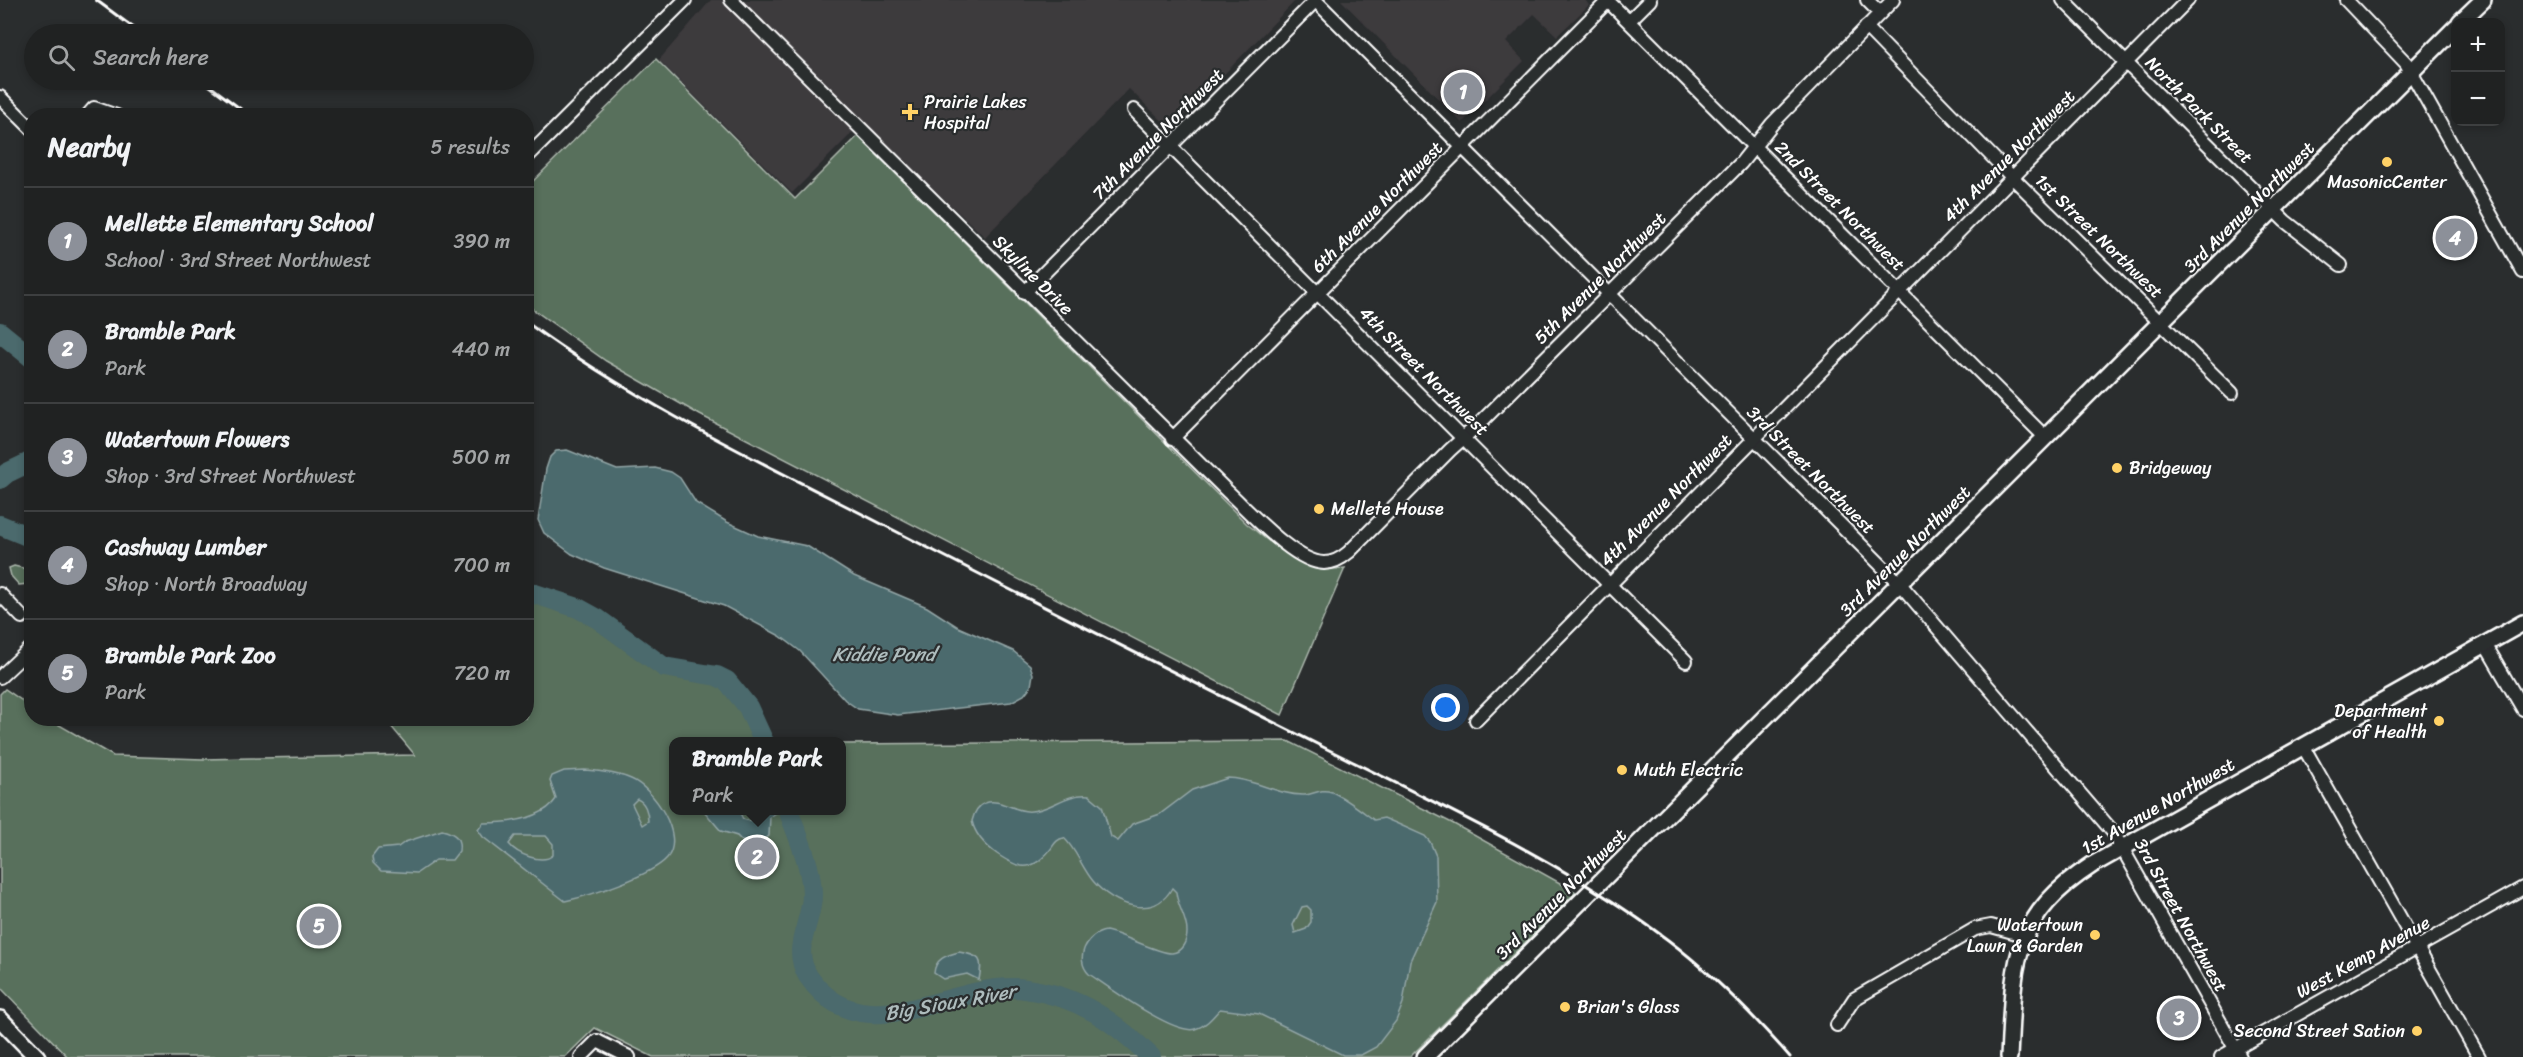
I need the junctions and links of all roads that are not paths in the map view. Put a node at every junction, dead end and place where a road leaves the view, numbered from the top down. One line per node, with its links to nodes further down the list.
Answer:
1 (685, 0): 25 (street)
2 (731, 0): 31 (street, Skyline Drive)
3 (1315, 0): 22 (street, 7th Avenue Northwest); 23 (street, 3rd Street Northwest)
4 (1608, 0): 14 (street, 2nd Street Northwest); 23 (street, 6th Avenue Northwest)
5 (1650, 0): 14 (street)
6 (1867, 0): 12 (street)
7 (1893, 0): 12 (street, 5th Avenue Northwest)
8 (2063, 0): 17 (street, North Park Street)
9 (2188, 0): 17 (street, 4th Avenue Northwest)
10 (2346, 0): 18 (street)
11 (2482, 0): 13 (main road)
12 (1880, 13): 15 (street, 5th Avenue Northwest)
13 (2464, 18)
14 (1629, 21): 24 (street, 2nd Street Northwest)
15 (1866, 27): 24 (street, 5th Avenue Northwest); 26 (street, 1st Street Northwest)
16 (2451, 32): 18 (main road, 3rd Avenue Northwest)
17 (2126, 63): 26 (street, 4th Avenue Northwest); 27 (street, North Park Street)
18 (2411, 72): 27 (main road, 3rd Avenue Northwest); 29 (street)
19 (0, 97): 21 (street)
20 (1134, 110): 22 (street, 4th Street Northwest)
21 (24, 121)
22 (1171, 146): 31 (street, 7th Avenue Northwest); 32 (street, 4th Street Northwest)
23 (1464, 146): 32 (street, 6th Avenue Northwest); 33 (street, 3rd Street Northwest)
24 (1754, 146): 30 (street, 2nd Street Northwest); 33 (street, 5th Avenue Northwest)
25 (534, 150)
26 (2013, 178): 30 (street, 4th Avenue Northwest); 34 (street, 1st Street Northwest)
27 (2274, 209): 28 (street, North Park Street); 34 (main road, 3rd Avenue Northwest)
28 (2341, 265)
29 (2523, 272)
30 (1900, 291): 37 (street, 4th Avenue Northwest); 38 (street, 2nd Street Northwest)
31 (1024, 292): 39 (street, Skyline Drive)
32 (1317, 293): 36 (street, 4th Street Northwest); 39 (street, 6th Avenue Northwest)
33 (1610, 294): 36 (street, 5th Avenue Northwest); 37 (street, 3rd Street Northwest)
34 (2162, 322): 35 (street, 1st Street Northwest); 38 (main road, 3rd Avenue Northwest)
35 (2232, 393)
36 (1463, 437): 40 (street, 5th Avenue Northwest); 41 (street, 4th Street Northwest)
37 (1753, 437): 41 (street, 4th Avenue Northwest); 42 (street, 3rd Street Northwest)
38 (2046, 438): 42 (main road, 3rd Avenue Northwest)
39 (1172, 439): 40 (street, Skyline Drive)
40 (1319, 562)
41 (1609, 583): 48 (street, 4th Street Northwest); 51 (street, 4th Avenue Northwest)
42 (1900, 584): 53 (street, 3rd Street Northwest); 65 (main road, 3rd Avenue Northwest)
43 (0, 594): 44 (street)
44 (22, 617)
45 (2523, 623): 46 (main road, 1st Avenue Northwest)
46 (2486, 644): 50 (street); 52 (main road, 1st Avenue Northwest)
47 (24, 654): 49 (street)
48 (1686, 661)
49 (0, 677)
50 (2523, 709)
51 (1476, 720)
52 (2303, 746): 53 (main road, 1st Avenue Northwest); 56 (street)
53 (2123, 848): 55 (main road, 1st Avenue Northwest); 60 (street, 3rd Street Northwest)
54 (2523, 888): 56 (street, West Kemp Avenue)
55 (2024, 935): 58 (street); 66 (main road)
56 (2417, 948): 60 (street, West Kemp Avenue); 68 (street)
57 (0, 1019): 61 (main road)
58 (1837, 1025)
59 (597, 1041): 62 (street); 63 (street); 64 (street)
60 (2238, 1053): 67 (street, West Kemp Avenue)
61 (37, 1057)
62 (581, 1057)
63 (608, 1057)
64 (629, 1057)
65 (1425, 1057)
66 (2009, 1057)
67 (2221, 1057)
68 (2479, 1057)

